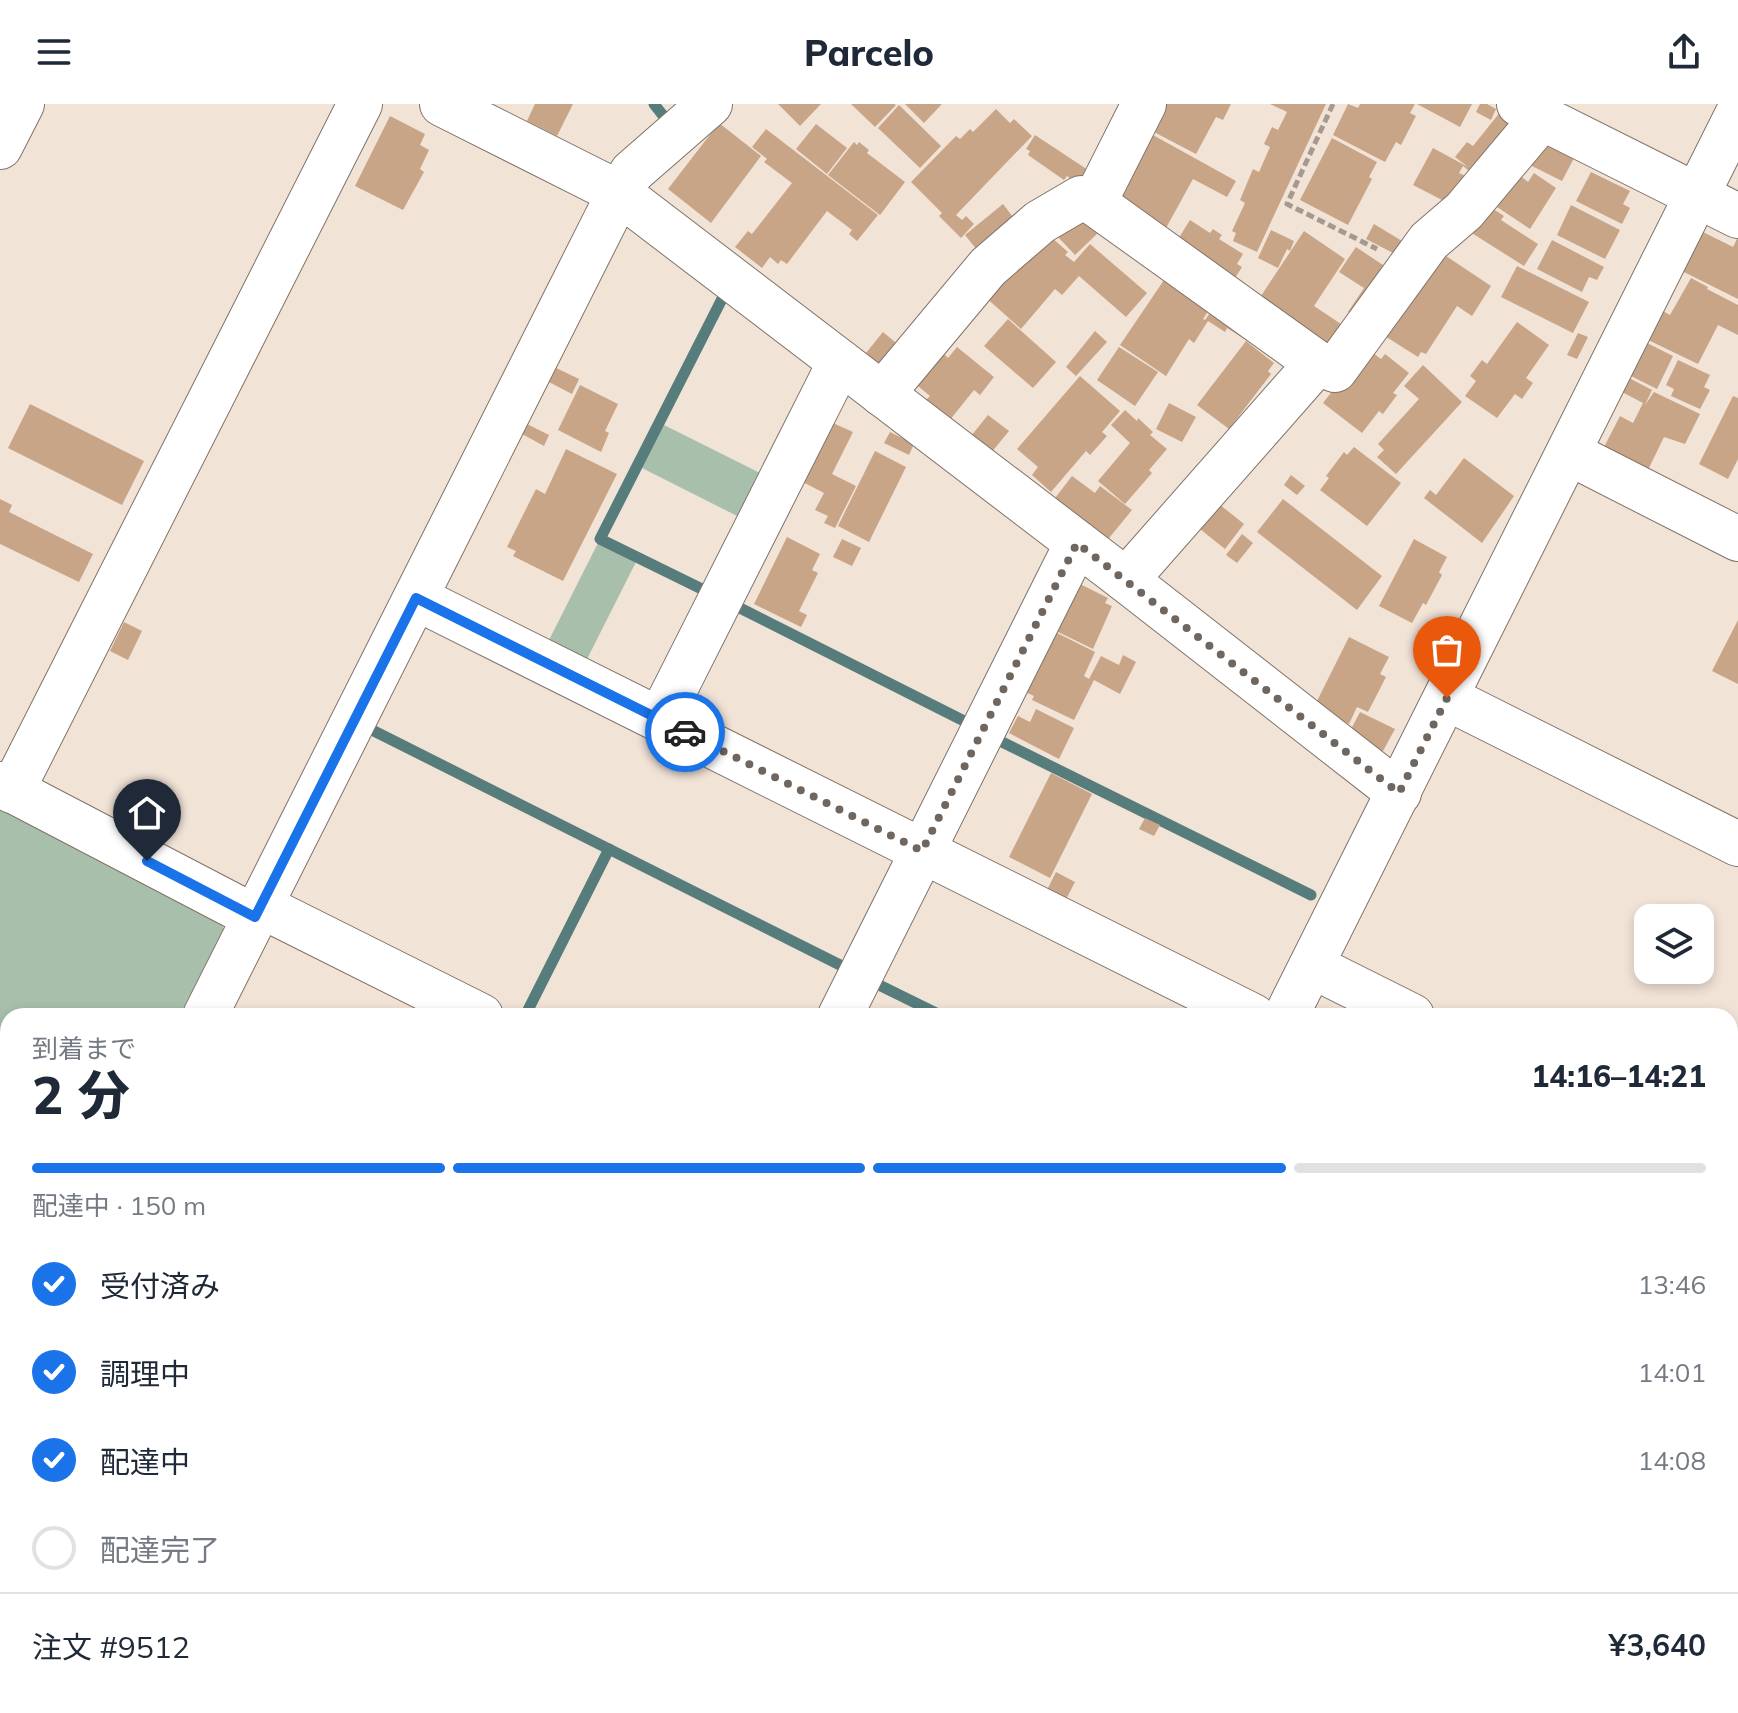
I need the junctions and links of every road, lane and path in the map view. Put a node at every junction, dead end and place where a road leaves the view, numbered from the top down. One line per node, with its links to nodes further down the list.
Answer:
1 (22, 104): 9 (street)
2 (360, 104): 25 (street)
3 (442, 104): 10 (street)
4 (710, 104): 10 (street)
5 (1144, 104): 12 (street)
6 (1333, 104): 14 (path)
7 (1530, 111): 11 (street); 14 (street)
8 (1738, 113): 11 (street)
9 (0, 147)
10 (619, 193): 15 (street); 22 (street)
11 (1697, 195): 13 (street); 18 (street)
12 (1094, 203): 16 (street); 17 (street)
13 (1738, 216)
14 (1411, 266): 16 (street)
15 (840, 362): 17 (street); 24 (street)
16 (1317, 363): 21 (street)
17 (882, 394): 20 (street)
18 (1569, 453): 19 (street); 23 (street)
19 (1738, 539)
20 (1077, 543): 21 (street); 28 (street)
21 (1126, 580): 26 (street)
22 (416, 598): 24 (street); 29 (street)
23 (1447, 698): 26 (street); 27 (street)
24 (660, 719): 28 (street)
25 (6, 788): 29 (street)
26 (1399, 793): 30 (street)
27 (1738, 844)
28 (922, 851): 33 (street); 34 (street)
29 (258, 911): 31 (street); 32 (street)
30 (1312, 966): 35 (street); 36 (street)
31 (209, 1008)
32 (464, 1008)
33 (844, 1008)
34 (1237, 1008)
35 (1290, 1008)
36 (1396, 1008)

